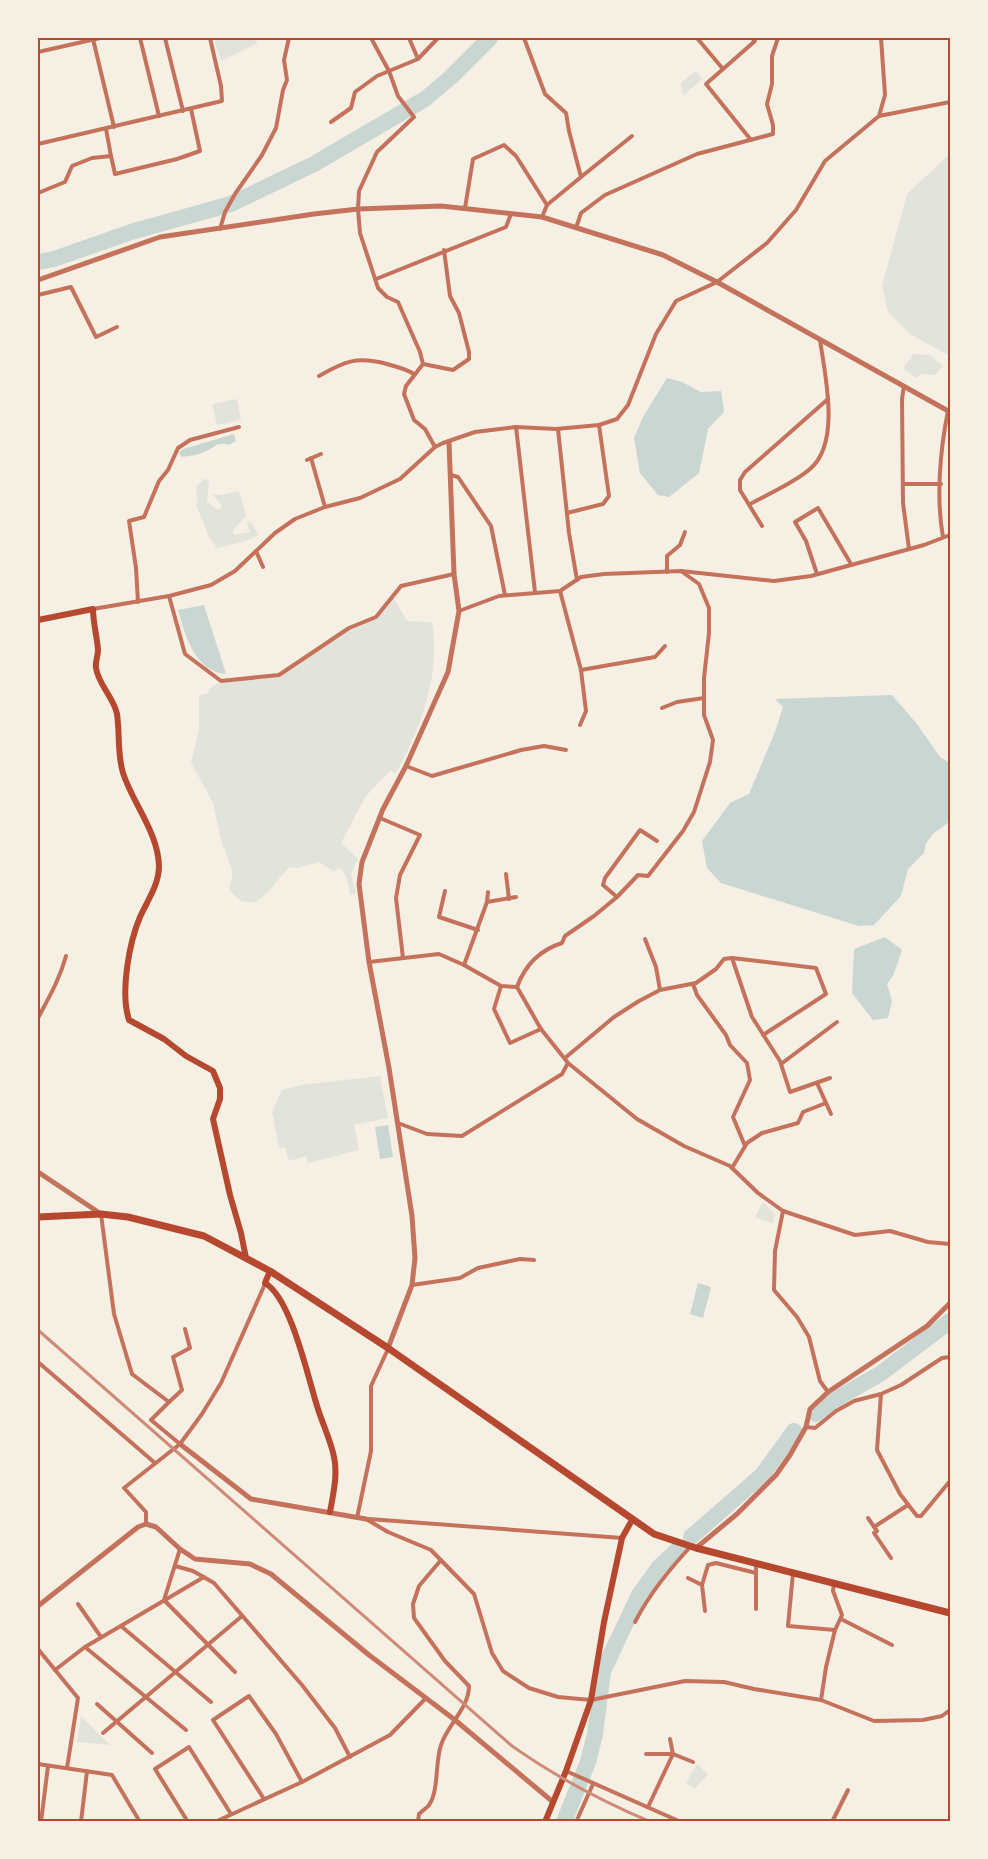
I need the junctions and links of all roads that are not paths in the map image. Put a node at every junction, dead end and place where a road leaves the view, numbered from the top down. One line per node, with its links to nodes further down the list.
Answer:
1 (100, 38): 14 (street)
2 (140, 38): 23 (street)
3 (165, 38): 22 (street)
4 (210, 38): 21 (street)
5 (289, 38): 40 (street)
6 (371, 38): 19 (street)
7 (409, 38): 17 (street)
8 (438, 38): 17 (street)
9 (524, 38): 32 (street)
10 (697, 38): 18 (street)
11 (752, 38): 18 (street)
12 (778, 38): 29 (street)
13 (881, 38): 24 (street)
14 (93, 39): 15 (street); 26 (street)
15 (78, 40): 16 (street)
16 (38, 52)
17 (418, 59): 19 (street)
18 (723, 69): 29 (street)
19 (389, 71): 25 (street); 36 (street)
20 (951, 102): 24 (street)
21 (191, 108): 22 (street); 31 (street)
22 (183, 111): 23 (street)
23 (159, 116): 26 (street)
24 (879, 116): 44 (street)
25 (331, 122)
26 (114, 127): 27 (street)
27 (106, 129): 30 (street); 31 (street)
28 (632, 136): 32 (street)
29 (751, 140): 39 (street)
30 (38, 144)
31 (111, 156): 33 (street)
32 (581, 177): 34 (street)
33 (38, 193)
34 (547, 205): 35 (street); 38 (street)
35 (465, 208): 36 (street); 37 (street)
36 (358, 209): 40 (street); 42 (street)
37 (511, 214): 38 (street); 41 (street)
38 (542, 218): 39 (street)
39 (576, 228): 44 (street)
40 (219, 229): 43 (street)
41 (444, 250): 42 (street); 48 (street)
42 (376, 279): 48 (street)
43 (38, 280)
44 (717, 282): 47 (street); 54 (street)
45 (38, 295): 46 (street)
46 (117, 327)
47 (820, 339): 51 (street); 52 (street)
48 (423, 364): 49 (street)
49 (414, 374): 50 (street); 59 (street)
50 (319, 376)
51 (904, 386): 53 (street); 62 (street)
52 (828, 399): 64 (street); 64 (street)
53 (949, 411): 63 (street)
54 (599, 425): 57 (street); 66 (street)
55 (239, 427): 84 (street)
56 (516, 427): 57 (street); 58 (street); 81 (street)
57 (558, 429): 66 (street)
58 (449, 442): 59 (street); 61 (street)
59 (435, 447): 65 (street)
60 (321, 454): 65 (street)
61 (450, 475): 77 (street); 82 (street)
62 (903, 484): 63 (street); 71 (street)
63 (940, 484): 70 (street)
64 (750, 504): 67 (street)
65 (325, 507): 72 (street)
66 (567, 513): 79 (street)
67 (762, 526)
68 (686, 532): 75 (street)
69 (951, 535): 70 (street)
70 (944, 537): 71 (street)
71 (909, 549): 73 (street)
72 (256, 551): 74 (street); 83 (street)
73 (851, 564): 78 (street); 78 (street)
74 (263, 567)
75 (668, 572): 76 (street); 79 (street)
76 (681, 572): 78 (street); 90 (street)
77 (454, 574): 83 (street); 86 (street)
78 (817, 574)
79 (577, 580): 80 (street)
80 (560, 591): 81 (street); 89 (street)
81 (535, 592): 82 (street)
82 (505, 595): 86 (street)
83 (169, 596): 84 (street)
84 (138, 602): 85 (street)
85 (93, 609): 87 (main road); 135 (main road)
86 (459, 611): 94 (street)
87 (38, 620)
88 (665, 646): 89 (street)
89 (581, 669): 92 (street)
90 (704, 698): 91 (street); 101 (street)
91 (662, 708)
92 (580, 725)
93 (566, 750): 94 (street)
94 (406, 766): 95 (street)
95 (380, 818): 107 (street); 109 (street)
96 (657, 841): 101 (street)
97 (506, 874): 102 (street)
98 (445, 891): 104 (street)
99 (488, 892): 103 (street)
100 (516, 897): 102 (street)
101 (617, 897): 113 (street)
102 (509, 899): 103 (street)
103 (487, 902): 104 (street)
104 (478, 930): 110 (street)
105 (645, 939): 114 (street)
106 (66, 956): 115 (street)
107 (403, 958): 109 (street); 110 (street)
108 (732, 958): 111 (street); 119 (street); 119 (street)
109 (369, 962): 127 (street)
110 (464, 965): 112 (street)
111 (693, 984): 114 (street); 128 (street)
112 (501, 986): 113 (street); 118 (street)
113 (517, 987): 118 (street)
114 (660, 990): 120 (street)
115 (39, 1012): 116 (street)
116 (38, 1018)
117 (837, 1022): 122 (street)
118 (541, 1029): 120 (street)
119 (764, 1035): 122 (street)
120 (565, 1058): 121 (street)
121 (568, 1064): 127 (street); 129 (street)
122 (781, 1064): 124 (street)
123 (830, 1078): 124 (street)
124 (817, 1083): 125 (street)
125 (826, 1104): 126 (street); 128 (street)
126 (831, 1114)
127 (398, 1124): 139 (street)
128 (745, 1146): 129 (street)
129 (732, 1168): 131 (street)
130 (38, 1172): 132 (street)
131 (783, 1211): 134 (street); 145 (street)
132 (101, 1214): 133 (main road); 135 (main road); 147 (street)
133 (38, 1216)
134 (951, 1244)
135 (246, 1258): 137 (main road)
136 (534, 1260): 139 (street)
137 (270, 1271): 138 (main road); 142 (main road)
138 (265, 1283): 149 (street); 153 (main road)
139 (412, 1285): 142 (street)
140 (951, 1303): 145 (street)
141 (185, 1329): 147 (street)
142 (388, 1348): 154 (street); 157 (main road)
143 (951, 1357): 146 (street)
144 (38, 1362): 150 (street)
145 (828, 1392): 148 (street)
146 (881, 1394): 148 (street); 152 (street)
147 (170, 1402): 149 (street)
148 (806, 1427): 161 (street)
149 (180, 1444): 150 (street); 153 (street)
150 (155, 1463): 158 (street)
151 (951, 1480): 152 (street)
152 (908, 1504): 159 (street)
153 (330, 1512): 154 (street)
154 (357, 1518): 156 (street)
155 (868, 1518): 159 (street)
156 (366, 1519): 160 (street); 164 (street)
157 (632, 1520): 160 (main road); 161 (main road)
158 (147, 1524): 162 (street); 177 (street)
159 (874, 1527): 163 (street)
160 (622, 1538): 198 (main road)
161 (694, 1547): 165 (main road); 171 (street)
162 (180, 1550): 166 (street); 197 (street)
163 (891, 1558)
164 (441, 1560): 198 (street); 203 (street)
165 (756, 1562): 167 (main road); 168 (street)
166 (176, 1566): 169 (street); 175 (street)
167 (793, 1572): 172 (main road); 186 (street)
168 (756, 1573): 174 (street); 178 (street)
169 (204, 1577): 175 (street); 181 (street)
170 (688, 1578): 174 (street)
171 (662, 1579): 173 (street); 183 (street)
172 (834, 1582): 180 (main road); 182 (street)
173 (668, 1583)
174 (702, 1585): 179 (street)
175 (164, 1600): 184 (street); 189 (street)
176 (78, 1604): 188 (street)
177 (38, 1606)
178 (756, 1609)
179 (705, 1611)
180 (951, 1613)
181 (242, 1616): 189 (street); 211 (street)
182 (841, 1619): 186 (street); 187 (street)
183 (635, 1622)
184 (121, 1626): 188 (street); 194 (street)
185 (876, 1629): 187 (street)
186 (835, 1630): 199 (street)
187 (873, 1636): 190 (street)
188 (101, 1637): 191 (street)
189 (209, 1644): 194 (street); 195 (street)
190 (892, 1645)
191 (85, 1647): 193 (street); 196 (street)
192 (38, 1649): 193 (street)
193 (55, 1670): 215 (street)
194 (176, 1672): 196 (street); 200 (street)
195 (235, 1672)
196 (146, 1697): 204 (street); 205 (street)
197 (426, 1697): 203 (street); 211 (street)
198 (593, 1699): 199 (street); 217 (main road)
199 (821, 1700): 202 (street)
200 (211, 1702)
201 (96, 1704): 204 (street)
202 (951, 1710)
203 (454, 1720): 222 (street); 230 (street)
204 (116, 1722): 206 (street); 208 (street)
205 (186, 1730)
206 (103, 1733)
207 (670, 1739): 210 (street)
208 (152, 1753)
209 (646, 1754): 210 (street)
210 (673, 1754): 212 (street); 223 (street)
211 (350, 1757): 218 (street)
212 (693, 1762)
213 (38, 1764): 214 (street)
214 (48, 1766): 215 (street); 225 (street)
215 (67, 1768): 216 (street)
216 (87, 1771): 226 (street); 227 (street)
217 (569, 1772): 219 (street); 222 (main road)
218 (302, 1782): 221 (street); 221 (street)
219 (593, 1784): 223 (street); 232 (street)
220 (848, 1790): 234 (street)
221 (264, 1799): 224 (street)
222 (553, 1802): 231 (main road)
223 (648, 1807): 233 (street)
224 (231, 1814): 228 (street); 229 (street)
225 (41, 1821)
226 (81, 1821)
227 (140, 1821)
228 (188, 1821)
229 (215, 1821)
230 (418, 1821)
231 (545, 1821)
232 (576, 1821)
233 (681, 1821)
234 (832, 1821)

